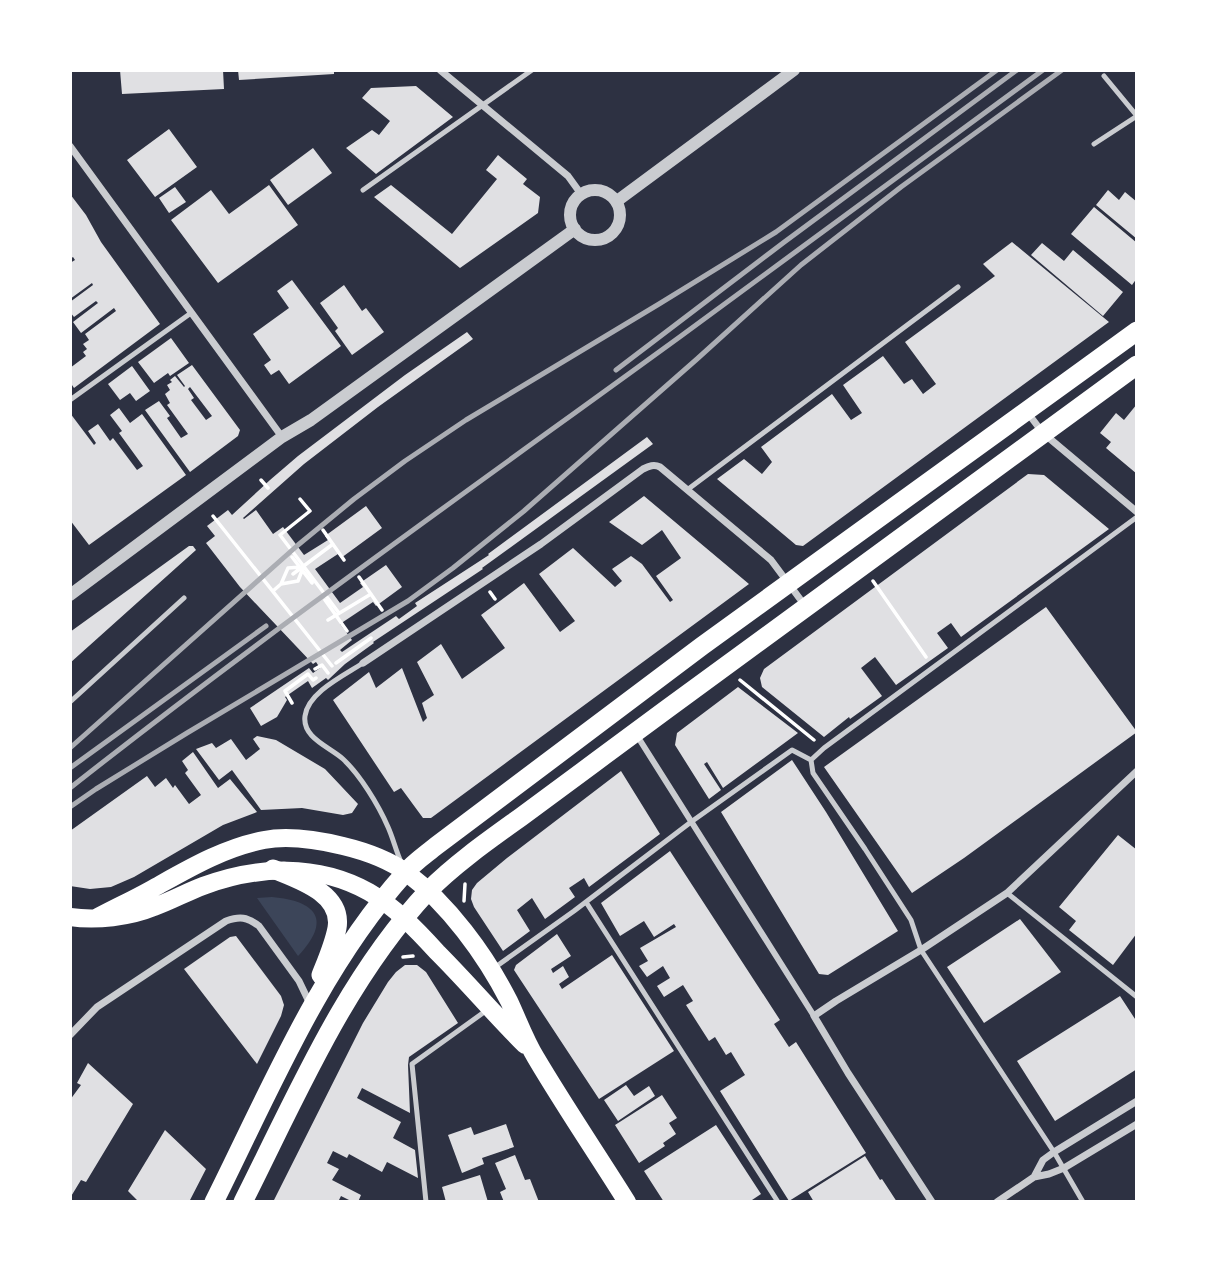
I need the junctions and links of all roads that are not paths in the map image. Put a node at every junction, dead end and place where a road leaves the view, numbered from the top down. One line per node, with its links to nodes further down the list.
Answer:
1 (440, 70): 5 (street)
2 (532, 70): 5 (lane)
3 (794, 70): 11 (street)
4 (1104, 76): 6 (lane)
5 (484, 105): 9 (lane); 10 (street)
6 (1137, 116): 7 (lane)
7 (1094, 144)
8 (70, 146): 14 (street)
9 (363, 190)
10 (581, 194): 11 (street); 12 (street)
11 (617, 201): 12 (street)
12 (575, 229): 20 (street)
13 (958, 288): 21 (lane)
14 (191, 313): 17 (lane); 20 (street)
15 (1137, 331): 18 (highway)
16 (1137, 365): 19 (highway)
17 (70, 400)
18 (1027, 411): 19 (street); 23 (highway)
19 (1043, 433): 22 (street); 26 (highway)
20 (282, 437): 24 (street)
21 (687, 490): 23 (street); 27 (street)
22 (1137, 514): 30 (lane)
23 (789, 584): 26 (street); 34 (highway)
24 (70, 596)
25 (184, 598): 28 (lane)
26 (807, 608): 29 (highway)
27 (363, 663): 34 (lane)
28 (70, 702)
29 (635, 733): 32 (street); 35 (highway)
30 (811, 760): 32 (lane); 42 (lane)
31 (1137, 771): 36 (street)
32 (691, 822): 38 (lane); 47 (street)
33 (273, 869): 37 (main road); 40 (main road); 45 (highway)
34 (405, 872): 35 (main road); 37 (highway); 40 (main road)
35 (428, 892): 41 (highway); 43 (main road)
36 (1007, 893): 42 (street); 44 (lane)
37 (382, 900): 41 (main road); 45 (highway)
38 (586, 902): 43 (lane); 59 (lane)
39 (70, 916): 40 (main road)
40 (96, 918)
41 (405, 920): 46 (main road); 56 (highway)
42 (921, 950): 47 (street); 52 (lane)
43 (491, 970): 49 (main road)
44 (1137, 997)
45 (311, 1006): 48 (street); 55 (highway)
46 (489, 1008): 49 (main road); 57 (lane)
47 (814, 1016): 60 (street)
48 (70, 1035)
49 (534, 1056): 58 (main road)
50 (1137, 1101): 52 (street)
51 (1137, 1124): 53 (street)
52 (1054, 1152): 53 (lane); 54 (street)
53 (1064, 1168): 54 (street); 62 (lane)
54 (1034, 1177): 61 (street)
55 (214, 1202)
56 (243, 1202)
57 (426, 1202)
58 (627, 1202)
59 (778, 1202)
60 (932, 1202)
61 (997, 1202)
62 (1083, 1202)

